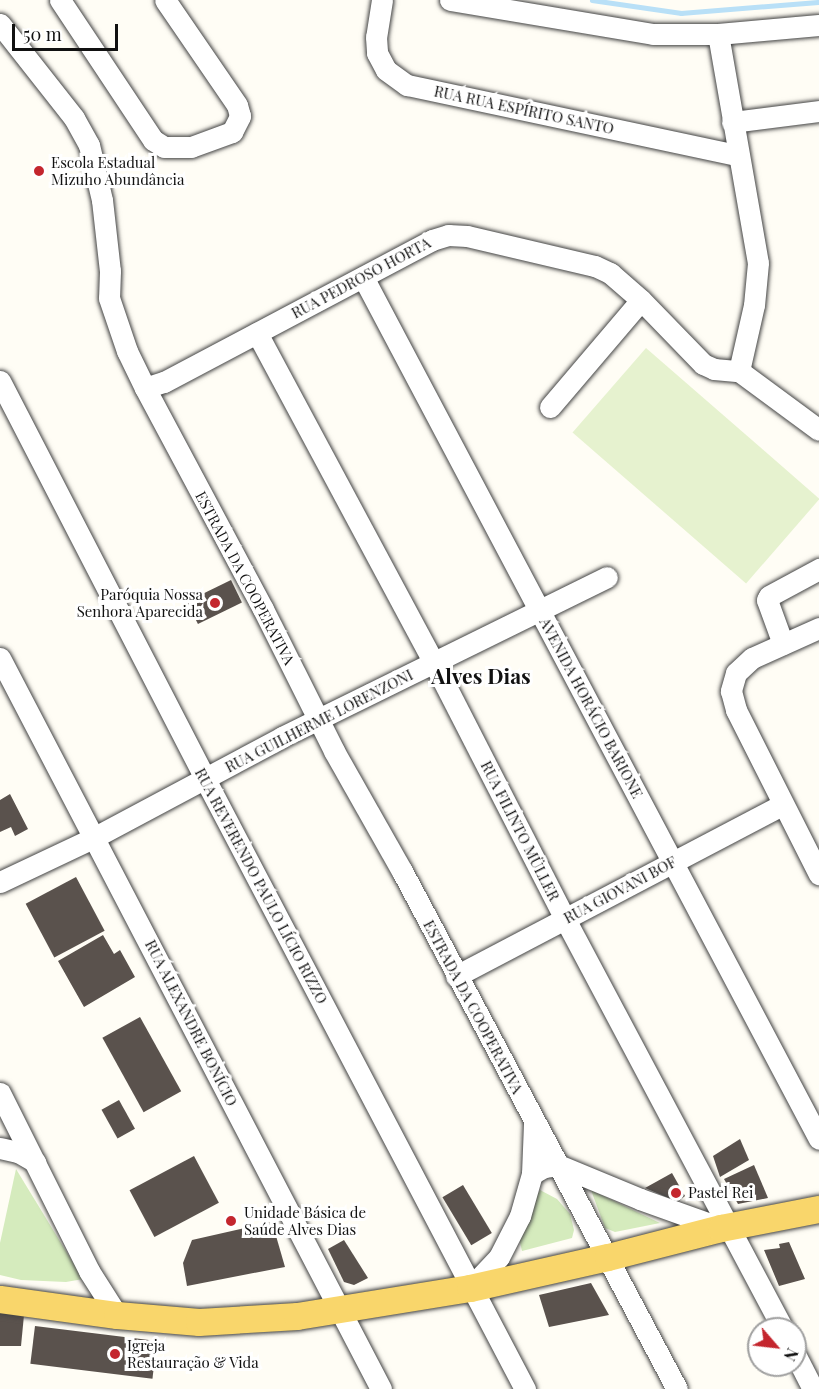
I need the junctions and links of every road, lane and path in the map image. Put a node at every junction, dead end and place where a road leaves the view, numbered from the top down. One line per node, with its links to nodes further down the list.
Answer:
1 (60, 0): 2 (street)
2 (165, 0)
3 (382, 0): 10 (street, RUA RUA ESPÍRITO SANTO)
4 (450, 0): 7 (street)
5 (0, 24): 16 (street, ESTRADA DA COOPERATIVA)
6 (819, 25): 7 (street)
7 (718, 34): 9 (street)
8 (819, 111): 9 (street)
9 (732, 122): 10 (street)
10 (738, 156): 14 (street)
11 (363, 277): 12 (street, RUA PEDROSO HORTA); 13 (street, RUA PEDROSO HORTA); 21 (street, AVENIDA HORÁCIO BARIONE)
12 (641, 300): 14 (street, RUA PEDROSO HORTA); 17 (street)
13 (256, 333): 16 (street, RUA PEDROSO HORTA); 25 (street, RUA FILINTO MÜLLER)
14 (739, 371): 18 (street, RUA PEDROSO HORTA)
15 (0, 381): 27 (street, RUA REVERENDO PAULO LÍCIO RIZZO)
16 (145, 388): 26 (street, ESTRADA DA COOPERATIVA)
17 (550, 407)
18 (819, 430)
19 (819, 569): 23 (street)
20 (607, 577): 21 (street, RUA GUILHERME LORENZONI)
21 (539, 610): 25 (street, RUA GUILHERME LORENZONI); 30 (street, AVENIDA HORÁCIO BARIONE)
22 (819, 628): 23 (street)
23 (783, 644): 28 (street)
24 (0, 658): 29 (street, RUA ALEXANDRE BONÍCIO)
25 (434, 663): 26 (street, RUA GUILHERME LORENZONI); 33 (street, RUA FILINTO MÜLLER)
26 (319, 720): 27 (street, RUA GUILHERME LORENZONI); 34 (street, ESTRADA DA COOPERATIVA)
27 (205, 779): 29 (street, RUA GUILHERME LORENZONI); 46 (street, RUA REVERENDO PAULO LÍCIO RIZZO)
28 (783, 804): 30 (street, RUA GIOVANI BOF); 31 (street)
29 (95, 837): 32 (street, RUA GUILHERME LORENZONI); 48 (street, RUA ALEXANDRE BONÍCIO)
30 (672, 862): 33 (street, RUA GIOVANI BOF); 37 (street, AVENIDA HORÁCIO BARIONE)
31 (819, 874)
32 (0, 882)
33 (565, 919): 34 (street, RUA GIOVANI BOF); 44 (street, RUA FILINTO MÜLLER)
34 (456, 976): 36 (street, ESTRADA DA COOPERATIVA)
35 (0, 1093): 39 (street)
36 (534, 1124): 40 (street, ESTRADA DA COOPERATIVA); 41 (street)
37 (819, 1139)
38 (0, 1148): 39 (street)
39 (34, 1162): 49 (street)
40 (558, 1165): 41 (street); 42 (street, ESTRADA DA COOPERATIVA); 44 (street)
41 (534, 1173): 42 (street, ESTRADA DA COOPERATIVA); 46 (street)
42 (577, 1204): 45 (street, ESTRADA DA COOPERATIVA)
43 (819, 1209): 44 (main road)
44 (725, 1227): 45 (main road); 50 (street, RUA FILINTO MÜLLER)
45 (608, 1257): 46 (main road); 53 (street, ESTRADA DA COOPERATIVA)
46 (470, 1288): 48 (main road); 52 (street, RUA REVERENDO PAULO LÍCIO RIZZO)
47 (0, 1299): 49 (main road)
48 (340, 1311): 49 (main road); 51 (street, RUA ALEXANDRE BONÍCIO)
49 (117, 1315)
50 (776, 1317)
51 (381, 1389)
52 (525, 1389)
53 (677, 1389)

